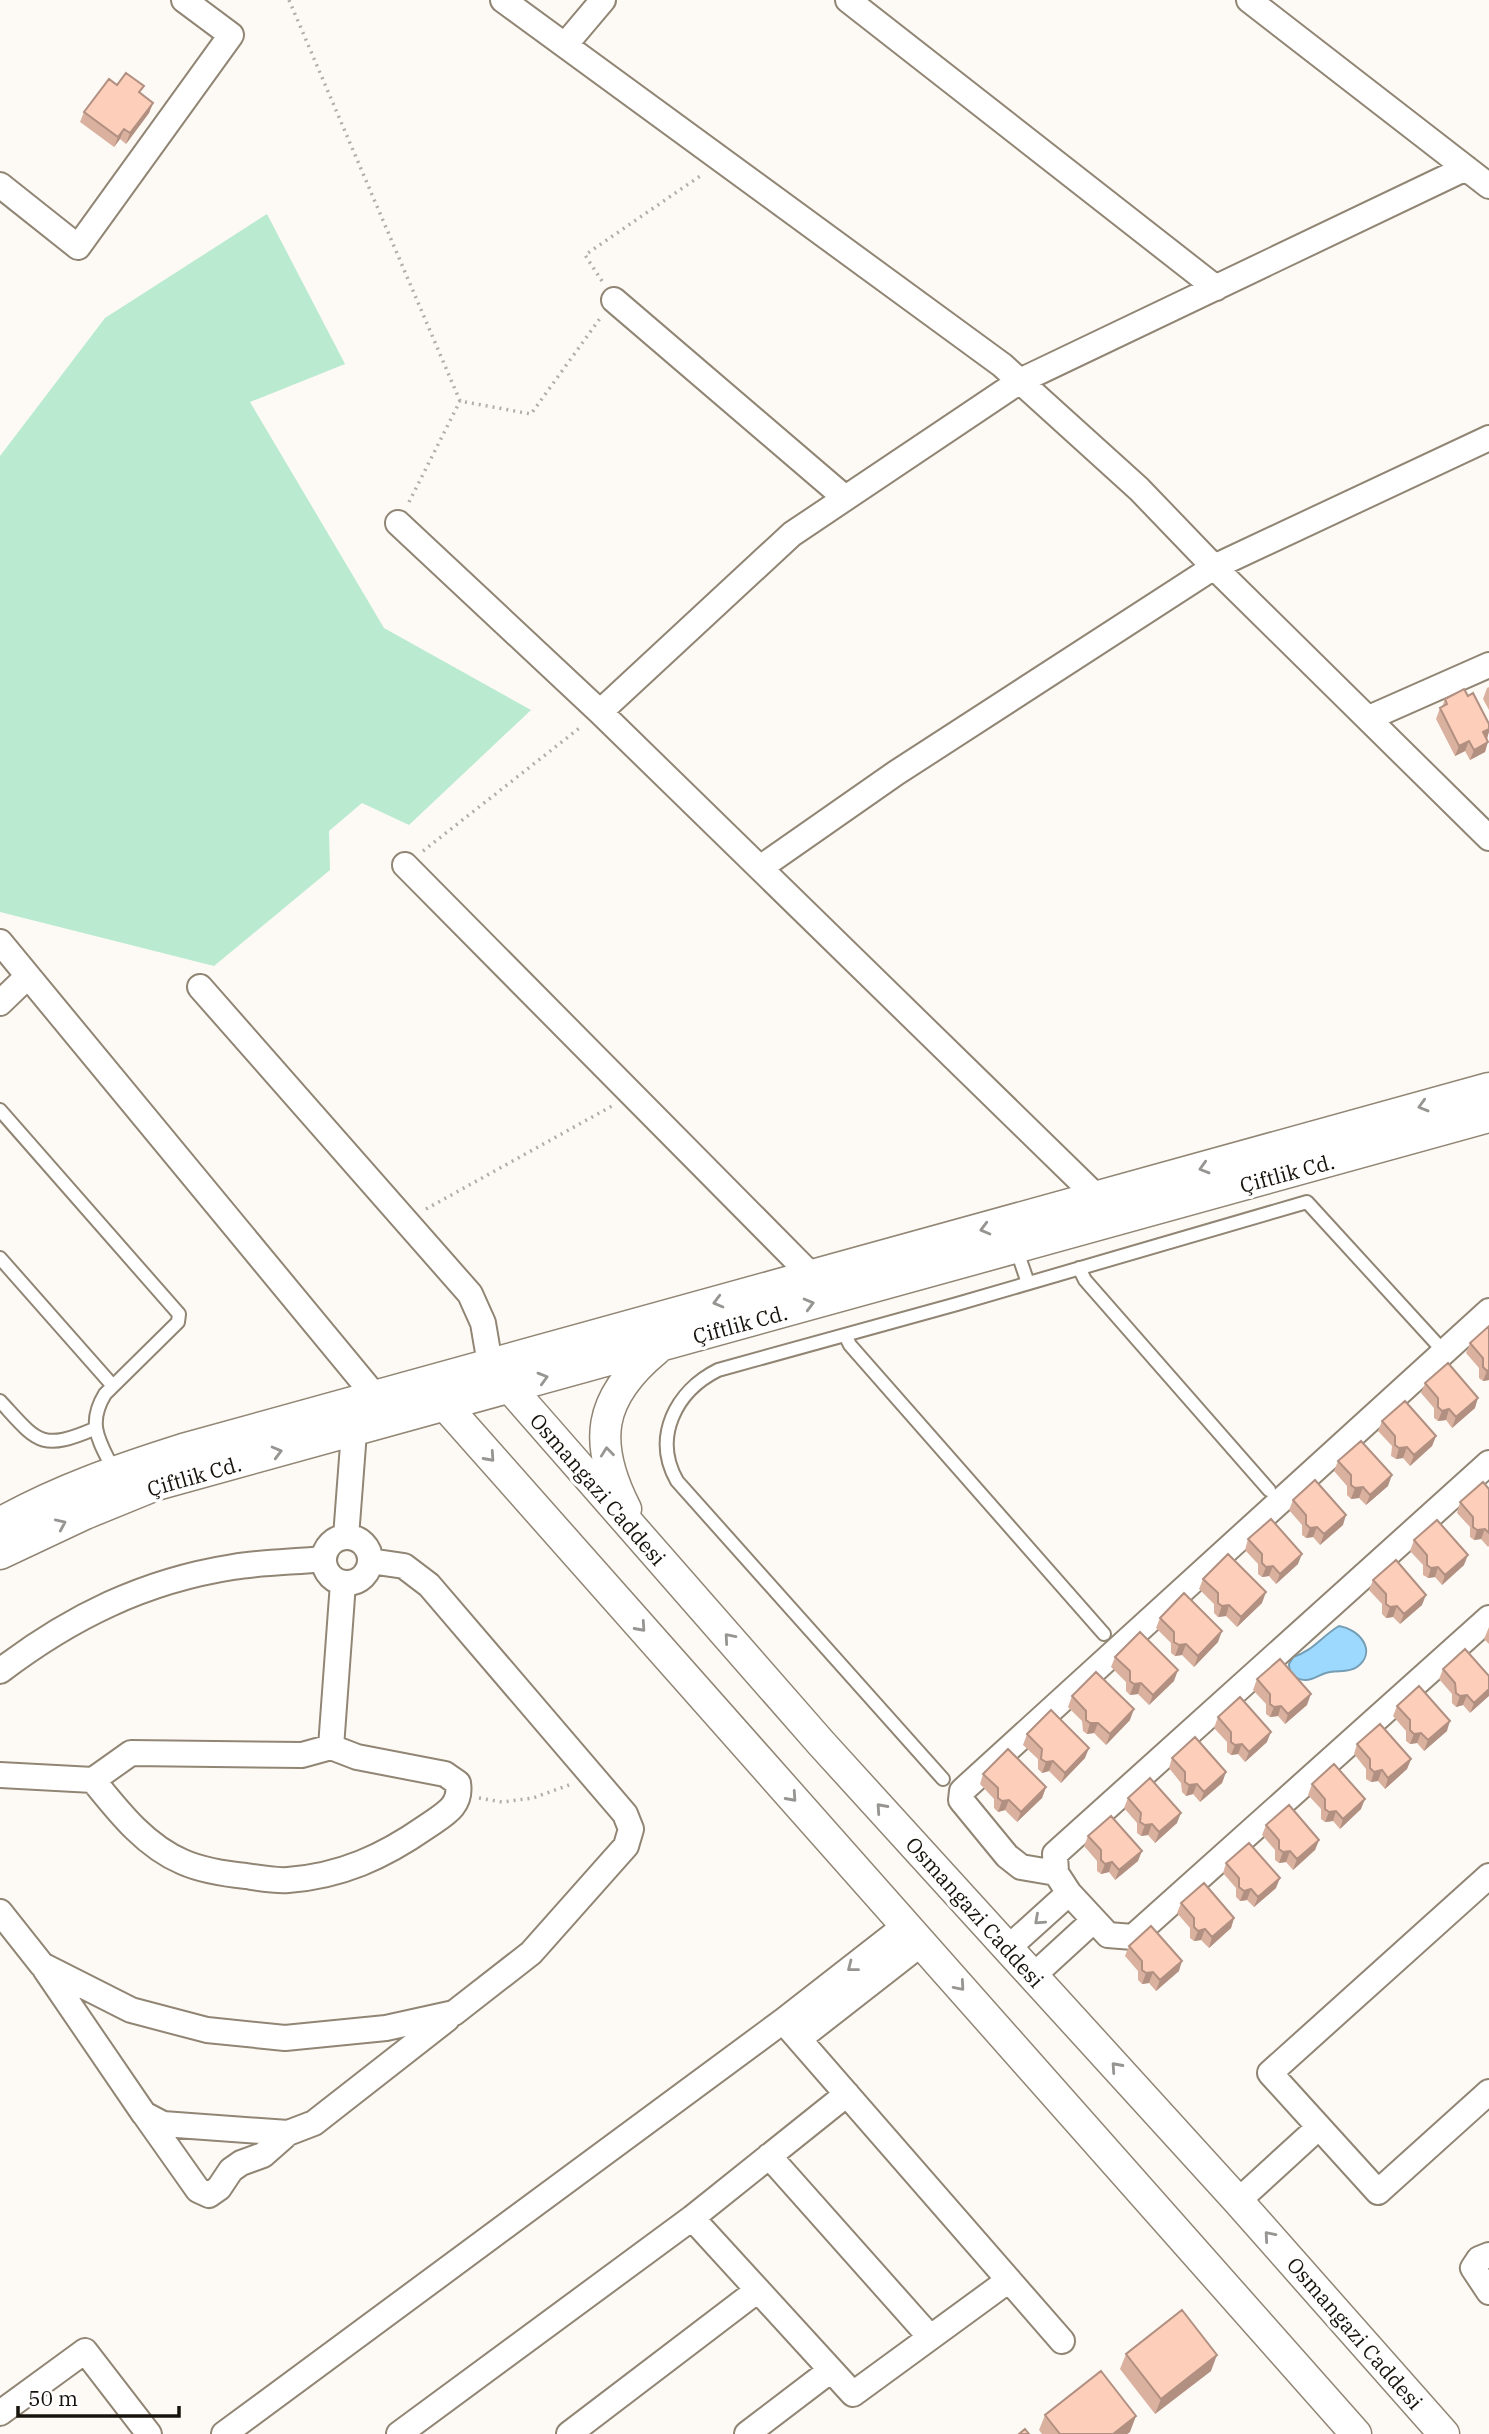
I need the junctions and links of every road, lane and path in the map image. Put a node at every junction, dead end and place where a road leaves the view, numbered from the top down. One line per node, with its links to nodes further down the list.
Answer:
1 (184, 0): 9 (street)
2 (289, 0): 14 (path)
3 (503, 0): 7 (street)
4 (603, 0): 7 (street)
5 (848, 0): 11 (street)
6 (1249, 0): 8 (street)
7 (565, 45): 13 (street)
8 (1466, 168): 10 (street); 11 (street)
9 (0, 186)
10 (1489, 186)
11 (1216, 288): 13 (street)
12 (614, 300): 17 (street)
13 (1020, 381): 17 (street); 19 (street)
14 (460, 401): 15 (path); 18 (path)
15 (531, 414)
16 (1489, 438): 19 (street)
17 (844, 497): 21 (street)
18 (398, 523): 21 (street)
19 (1214, 566): 22 (street); 25 (street)
20 (1489, 665): 22 (street)
21 (600, 712): 24 (path); 25 (street)
22 (1369, 718): 23 (street)
23 (1489, 838)
24 (405, 865): 31 (street)
25 (760, 868): 34 (street)
26 (0, 942): 27 (street)
27 (28, 976): 29 (street); 49 (street)
28 (200, 987): 35 (street)
29 (0, 1003)
30 (1489, 1088): 34 (street, Çiftlik Cd., one-way to 34)
31 (632, 1095): 35 (path); 39 (street)
32 (0, 1110): 47 (lane)
33 (1489, 1117): 36 (street, Çiftlik Cd.)
34 (1098, 1198): 39 (street, Çiftlik Cd., one-way to 39)
35 (406, 1220): 45 (street)
36 (1016, 1247): 40 (lane); 44 (street, Çiftlik Cd., one-way to 36)
37 (0, 1258): 47 (lane)
38 (1079, 1268): 40 (lane); 43 (lane); 56 (lane)
39 (811, 1276): 45 (street, Çiftlik Cd., one-way to 45)
40 (1028, 1283): 42 (lane)
41 (1489, 1311): 74 (street)
42 (845, 1335): 65 (lane); 70 (lane)
43 (1436, 1343)
44 (660, 1346): 48 (street, Çiftlik Cd., one-way to 44); 59 (street, one-way to 44)
45 (490, 1364): 46 (street, Çiftlik Cd.); 48 (street, Osmangazi Caddesi)
46 (424, 1382): 49 (street, Çiftlik Cd.); 51 (street)
47 (113, 1386): 52 (lane)
48 (509, 1388): 51 (street, Çiftlik Cd.); 59 (street, Osmangazi Caddesi)
49 (375, 1396): 55 (street, Çiftlik Cd.)
50 (0, 1401): 52 (lane)
51 (445, 1406): 53 (street, Çiftlik Cd.); 77 (street, one-way to 77)
52 (94, 1429): 55 (lane)
53 (354, 1432): 58 (street); 60 (street, Çiftlik Cd., one-way to 53)
54 (1489, 1463): 74 (street)
55 (114, 1471): 57 (street, Çiftlik Cd.)
56 (1269, 1490)
57 (0, 1523)
58 (346, 1536): 61 (street); 62 (street)
59 (641, 1537): 78 (street, Osmangazi Caddesi, one-way to 59)
60 (0, 1554)
61 (324, 1559): 63 (street); 66 (street)
62 (370, 1561): 63 (street); 68 (street)
63 (343, 1583): 67 (street)
64 (1489, 1618): 76 (street)
65 (1104, 1634)
66 (0, 1671)
67 (331, 1746): 71 (street); 72 (street)
68 (590, 1773): 72 (path); 81 (street)
69 (0, 1776): 71 (street)
70 (943, 1779)
71 (93, 1780): 72 (street)
72 (460, 1794)
73 (1489, 1876): 86 (street)
74 (1062, 1883): 76 (street); 78 (street, one-way to 78)
75 (0, 1912): 79 (street)
76 (1093, 1921): 80 (street)
77 (914, 1934): 82 (street); 104 (street, one-way to 104)
78 (1008, 1948): 80 (street, Osmangazi Caddesi)
79 (42, 1965): 81 (street); 85 (street)
80 (1033, 1976): 89 (street, Osmangazi Caddesi, one-way to 80)
81 (454, 2013): 87 (street)
82 (791, 2030): 84 (street); 100 (street)
83 (1489, 2092): 86 (street)
84 (847, 2094): 88 (street); 92 (street)
85 (144, 2114): 87 (street); 87 (street)
86 (1319, 2127): 89 (street)
87 (288, 2133)
88 (769, 2156): 90 (street); 95 (street)
89 (1237, 2200): 105 (street, Osmangazi Caddesi, one-way to 89)
90 (692, 2218): 93 (street); 101 (street)
91 (1489, 2255): 94 (street)
92 (1009, 2280): 95 (street); 96 (street)
93 (758, 2290): 97 (street); 102 (street)
94 (1489, 2292)
95 (930, 2337): 97 (street)
96 (1062, 2341)
97 (831, 2370): 103 (street)
98 (0, 2413): 99 (street)
99 (149, 2434)
100 (225, 2434)
101 (399, 2434)
102 (569, 2434)
103 (747, 2434)
104 (1356, 2434)
105 (1444, 2434)

